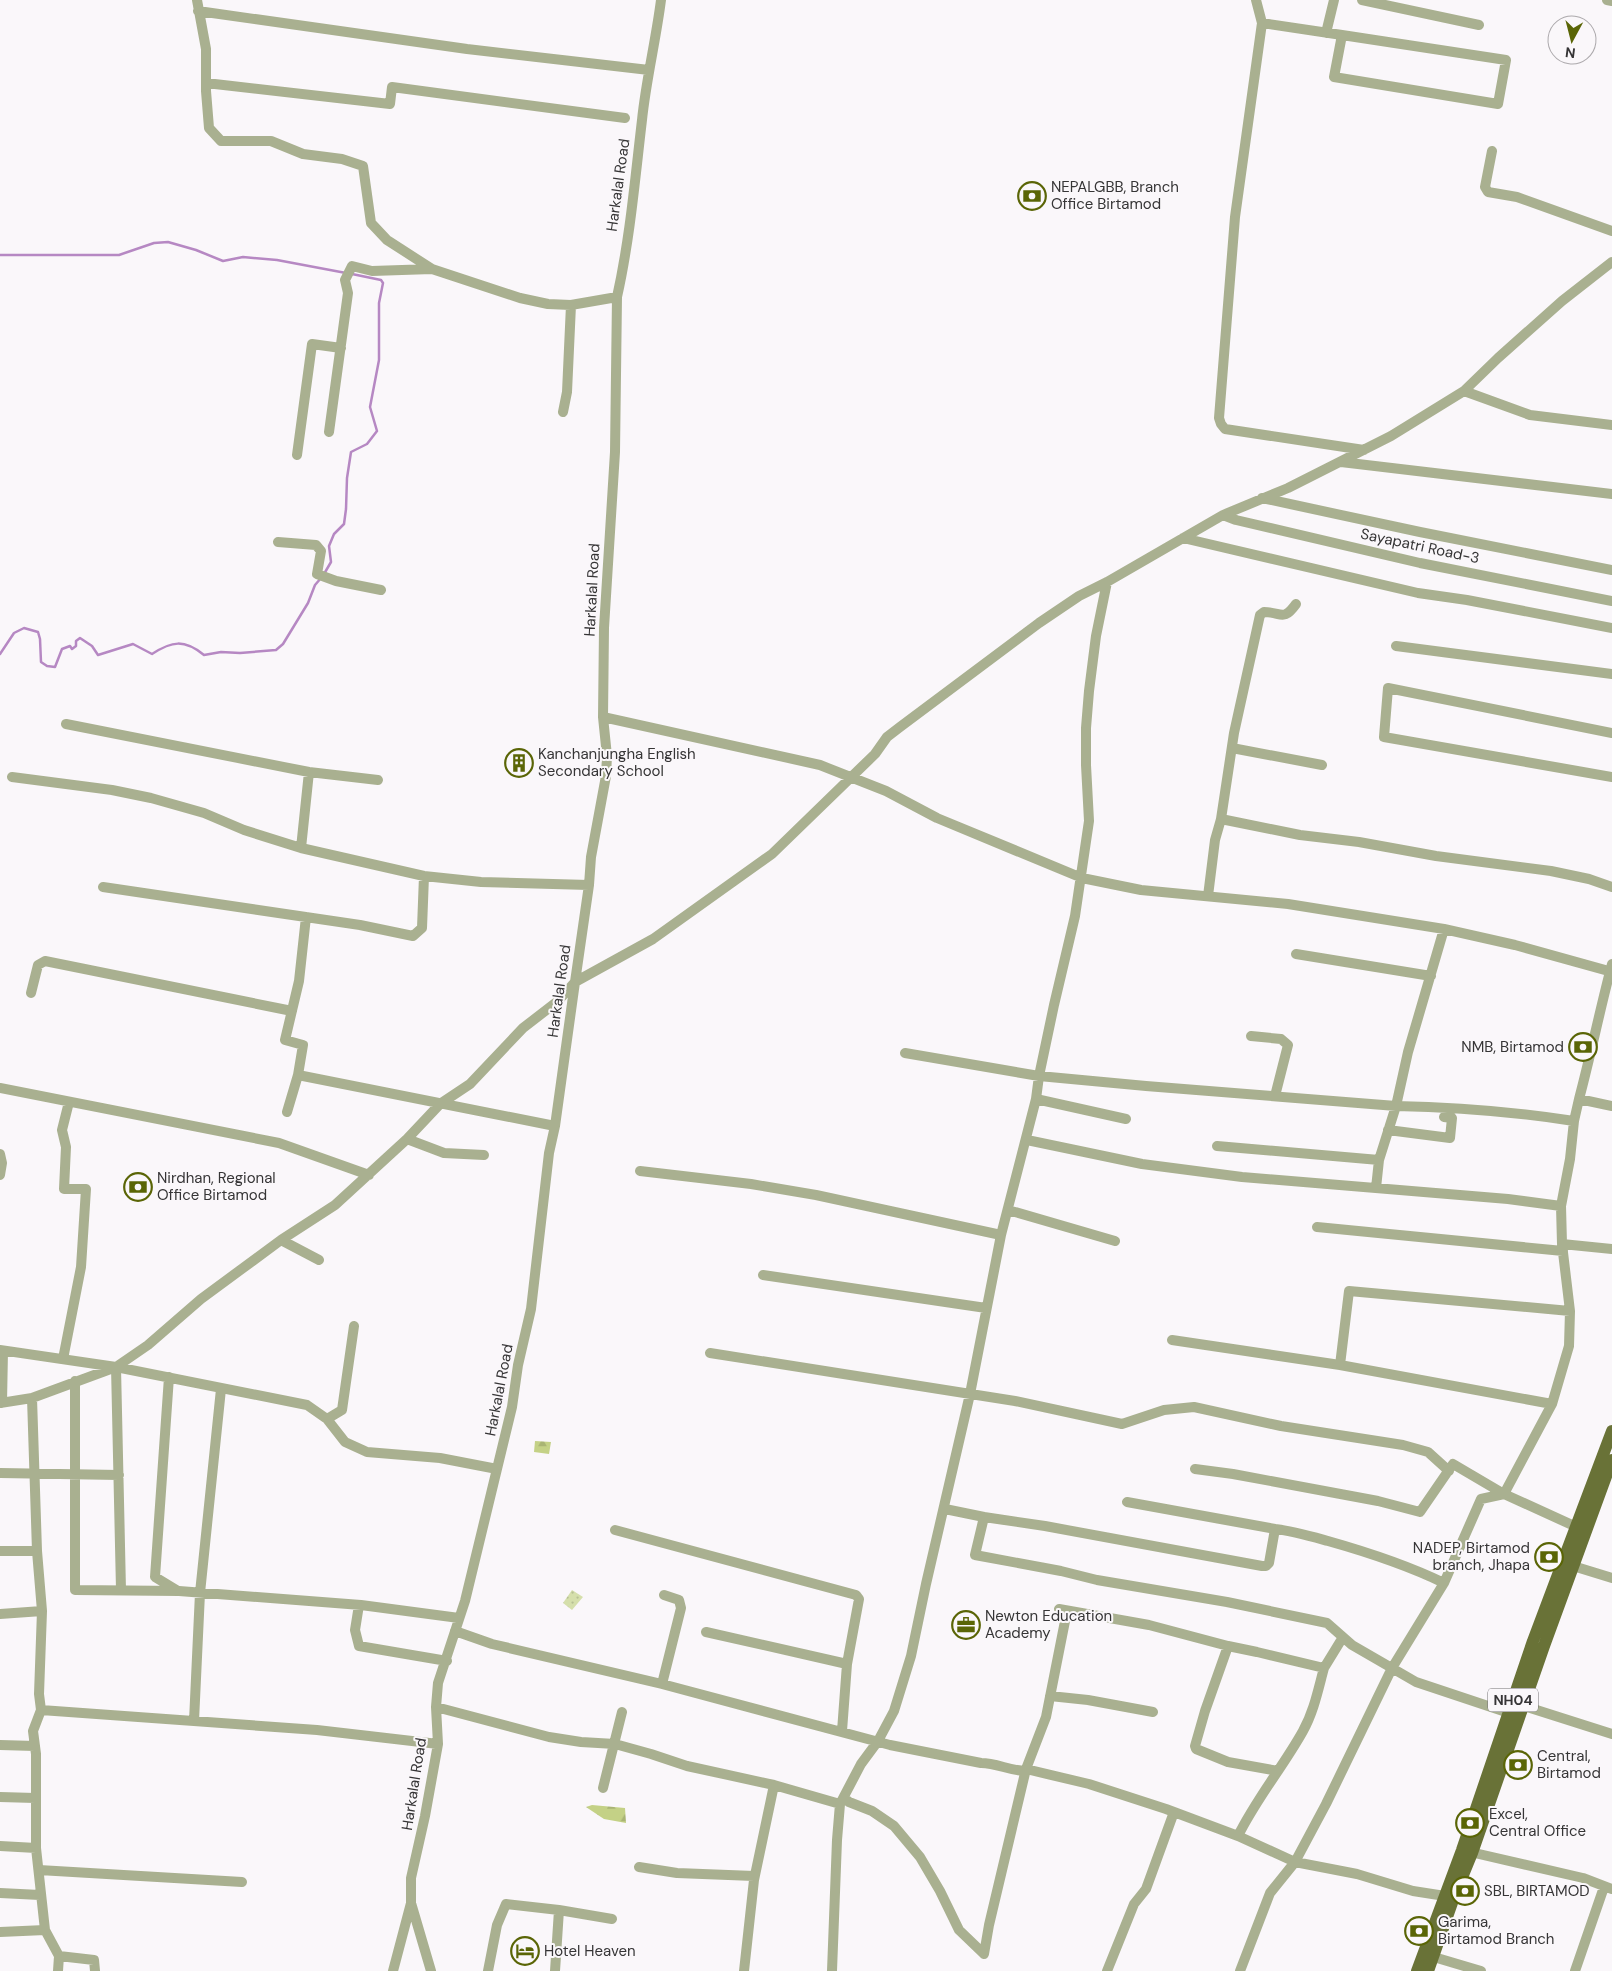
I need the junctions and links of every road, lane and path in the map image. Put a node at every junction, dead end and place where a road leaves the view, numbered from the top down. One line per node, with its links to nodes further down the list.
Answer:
1 (197, 0): 8 (street)
2 (661, 0): 13 (street, Harkalal Road)
3 (1256, 0): 9 (street)
4 (1334, 0): 11 (street)
5 (1362, 0): 10 (street)
6 (1607, 0): 7 (street)
7 (1612, 1)
8 (198, 11): 13 (street); 14 (street)
9 (1262, 23): 11 (street); 27 (street)
10 (1479, 24)
11 (1326, 33): 12 (street)
12 (1342, 35): 12 (street)
13 (650, 70): 20 (street, Harkalal Road)
14 (206, 83): 15 (street); 19 (street)
15 (625, 118)
16 (1492, 151): 17 (street)
17 (1612, 231)
18 (1612, 262): 23 (street)
19 (432, 269): 21 (street); 22 (street)
20 (617, 297): 21 (street); 43 (street, Harkalal Road)
21 (571, 305): 24 (street)
22 (341, 348): 26 (street); 28 (street)
23 (1464, 392): 25 (street); 27 (street)
24 (562, 412)
25 (1612, 425)
26 (329, 432)
27 (1364, 450): 29 (street)
28 (297, 455)
29 (1341, 462): 30 (street); 31 (street)
30 (1612, 494)
31 (1262, 498): 32 (street); 35 (street)
32 (1223, 515): 33 (street); 38 (street, Sayapatri Road-3)
33 (1183, 538): 36 (street); 40 (street)
34 (278, 542): 37 (street)
35 (1612, 570)
36 (1107, 582): 49 (street); 56 (street)
37 (381, 590)
38 (1612, 601)
39 (1296, 604): 46 (street)
40 (1612, 628)
41 (1396, 646): 42 (street)
42 (1612, 674)
43 (603, 716): 49 (street); 57 (street, Harkalal Road)
44 (66, 724): 48 (street)
45 (1612, 733): 51 (street)
46 (1232, 748): 47 (street); 53 (street)
47 (1322, 765)
48 (309, 772): 52 (street); 54 (street)
49 (851, 776): 56 (street); 66 (street)
50 (12, 777): 54 (street)
51 (1612, 778)
52 (378, 780)
53 (1221, 819): 59 (street); 60 (street)
54 (301, 848): 55 (street)
55 (424, 876): 57 (street); 61 (street)
56 (1082, 878): 60 (street); 72 (street)
57 (589, 885): 66 (street, Harkalal Road)
58 (103, 887): 61 (street)
59 (1612, 887)
60 (1208, 896): 62 (street)
61 (306, 917): 68 (street)
62 (1444, 930): 64 (street); 65 (street)
63 (1296, 954): 65 (street)
64 (1611, 969): 76 (street)
65 (1431, 976): 79 (street)
66 (576, 982): 77 (street); 85 (street, Harkalal Road)
67 (31, 993): 68 (street)
68 (292, 1011): 71 (street)
69 (1251, 1036): 74 (street)
70 (905, 1053): 72 (street)
71 (298, 1075): 77 (street); 81 (street)
72 (1039, 1076): 74 (street); 75 (street)
73 (0, 1088): 95 (street)
74 (1275, 1096): 79 (street)
75 (1036, 1099): 83 (street); 88 (street)
76 (1579, 1099): 80 (street); 84 (street)
77 (440, 1104): 85 (street); 87 (street)
78 (68, 1106): 113 (street)
79 (1396, 1106): 84 (street); 86 (street)
80 (1612, 1106)
81 (287, 1112)
82 (1444, 1117): 86 (street)
83 (1126, 1119)
84 (1574, 1121): 97 (street)
85 (555, 1126): 127 (street, Harkalal Road)
86 (1388, 1130): 92 (street)
87 (407, 1139): 91 (street); 95 (street)
88 (1027, 1140): 96 (street); 98 (street)
89 (1217, 1146): 92 (street)
90 (0, 1154): 94 (street)
91 (484, 1155)
92 (1379, 1160): 96 (street)
93 (640, 1170): 100 (street)
94 (0, 1175)
95 (369, 1175): 101 (street)
96 (1376, 1188): 97 (street)
97 (1561, 1206): 103 (street)
98 (1008, 1210): 100 (street); 102 (street)
99 (1317, 1227): 103 (street)
100 (1001, 1235): 107 (street)
101 (281, 1240): 105 (street); 115 (street)
102 (1115, 1241)
103 (1563, 1247): 104 (street); 108 (street)
104 (1612, 1249)
105 (319, 1260)
106 (764, 1275): 107 (street)
107 (986, 1308): 120 (street)
108 (1570, 1311): 114 (street); 123 (street)
109 (354, 1326): 124 (street)
110 (1172, 1340): 114 (street)
111 (2, 1350): 113 (street); 117 (street)
112 (710, 1353): 120 (street)
113 (63, 1359): 115 (street)
114 (1340, 1365): 123 (street)
115 (116, 1366): 116 (street); 118 (street); 133 (street)
116 (169, 1377): 119 (street); 147 (street)
117 (1, 1381): 122 (street)
118 (75, 1381): 121 (street); 132 (street)
119 (221, 1389): 124 (street); 148 (street)
120 (970, 1394): 129 (street); 136 (street)
121 (32, 1398): 122 (street); 131 (street)
122 (1, 1403)
123 (1552, 1404): 134 (street)
124 (327, 1419): 127 (street)
125 (1612, 1431): 140 (main road, NH04)
126 (1612, 1460): 140 (main road, NH04)
127 (498, 1469): 153 (street, Harkalal Road)
128 (1195, 1469): 129 (street)
129 (1449, 1471): 134 (street)
130 (0, 1473): 131 (street)
131 (34, 1474): 132 (street); 142 (street)
132 (75, 1474): 133 (street); 146 (street)
133 (119, 1476): 146 (street)
134 (1504, 1494): 140 (street); 145 (street)
135 (1127, 1502): 139 (street)
136 (944, 1509): 137 (street); 172 (street)
137 (984, 1517): 139 (street); 156 (street)
138 (616, 1530): 159 (street)
139 (1275, 1530): 145 (street)
140 (1582, 1530): 143 (main road, NH04); 165 (main road, NH04)
141 (0, 1551): 142 (street)
142 (37, 1551): 151 (street)
143 (1574, 1566): 144 (street); 165 (main road, NH04)
144 (1612, 1578)
145 (1444, 1583): 161 (street)
146 (121, 1590): 147 (street)
147 (179, 1591): 148 (street)
148 (200, 1593): 150 (street); 169 (street)
149 (664, 1595): 162 (street)
150 (359, 1605): 153 (street); 158 (street)
151 (42, 1611): 152 (street); 166 (street)
152 (0, 1614)
153 (460, 1618): 154 (street, Harkalal Road)
154 (455, 1631): 158 (street, Harkalal Road); 162 (street)
155 (706, 1632): 159 (street)
156 (1343, 1637): 160 (street); 161 (street)
157 (1228, 1646): 160 (street); 163 (street); 178 (street)
158 (447, 1661): 164 (street, Harkalal Road)
159 (847, 1664): 170 (street)
160 (1324, 1668): 178 (street)
161 (1392, 1668): 165 (street); 189 (street)
162 (662, 1684): 170 (street)
163 (1050, 1696): 168 (street); 177 (street)
164 (436, 1707): 173 (street, Harkalal Road); 174 (street)
165 (1517, 1709): 171 (street); 188 (main road, NH04)
166 (41, 1710): 169 (street); 176 (street)
167 (622, 1712): 174 (street)
168 (1153, 1712)
169 (194, 1721): 173 (street)
170 (842, 1731): 172 (street)
171 (1612, 1734)
172 (878, 1741): 177 (street); 183 (street)
173 (438, 1744): 198 (street, Harkalal Road)
174 (616, 1744): 179 (street); 180 (street)
175 (0, 1745): 176 (street)
176 (35, 1746): 182 (street)
177 (1026, 1769): 183 (street); 184 (street)
178 (1278, 1770): 185 (street)
179 (774, 1786): 183 (street); 192 (street)
180 (603, 1788)
181 (0, 1797): 182 (street)
182 (35, 1798): 187 (street)
183 (842, 1801): 212 (street)
184 (1174, 1812): 185 (street); 213 (street)
185 (1238, 1836): 189 (street)
186 (0, 1846): 187 (street)
187 (36, 1848): 191 (street)
188 (1467, 1851): 194 (street); 197 (main road, NH04); 203 (main road, NH04)
189 (1295, 1862): 197 (street); 214 (street)
190 (639, 1867): 192 (street)
191 (39, 1870): 193 (street); 196 (street)
192 (754, 1876): 211 (street)
193 (242, 1882)
194 (1608, 1888): 218 (street)
195 (0, 1893): 196 (street)
196 (40, 1895): 201 (street)
197 (1446, 1896): 203 (main road, NH04)
198 (411, 1904): 207 (street); 208 (street, Harkalal Road)
199 (559, 1910): 200 (street); 209 (street); 210 (street)
200 (612, 1919)
201 (45, 1930): 202 (street); 204 (street)
202 (0, 1932)
203 (1428, 1955): 215 (main road, NH04); 216 (main road, NH04); 217 (street)
204 (59, 1956): 205 (street); 206 (street)
205 (58, 1971)
206 (95, 1971)
207 (393, 1971)
208 (432, 1971)
209 (488, 1971)
210 (554, 1971)
211 (744, 1971)
212 (832, 1971)
213 (1107, 1971)
214 (1240, 1971)
215 (1417, 1971)
216 (1428, 1971)
217 (1481, 1971)
218 (1575, 1971)

